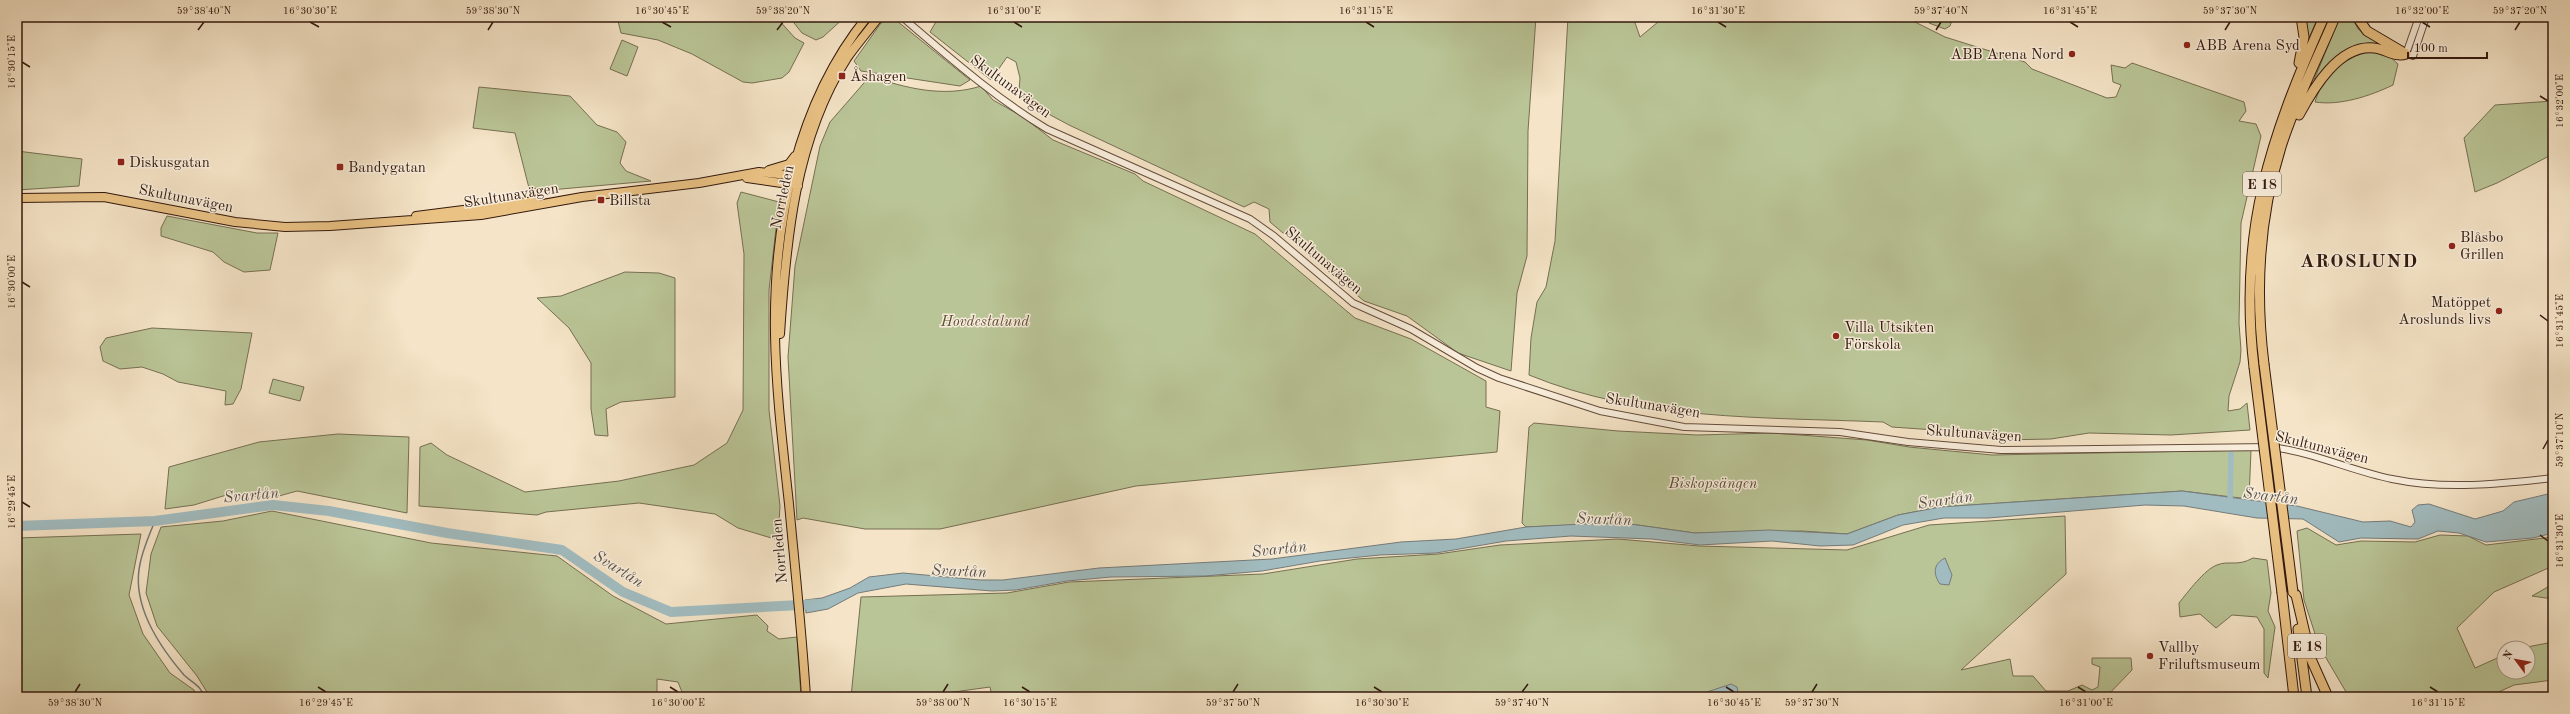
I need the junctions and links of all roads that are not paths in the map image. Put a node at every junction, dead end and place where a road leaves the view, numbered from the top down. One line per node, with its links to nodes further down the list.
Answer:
1 (867, 17): 12 (main road, Norrleden)
2 (879, 17): 15 (main road, Norrleden)
3 (902, 17): 17 (street, Skultunavägen)
4 (2301, 17): 11 (highway, E 18)
5 (2324, 17): 11 (highway, E 18)
6 (2335, 17): 11 (highway, E 18)
7 (2357, 17): 10 (highway)
8 (2419, 17): 10 (street)
9 (2426, 17): 10 (street)
10 (2409, 55): 11 (highway, E 18)
11 (2300, 89): 18 (highway, E 18, bridge); 19 (highway, E 18, bridge)
12 (798, 151): 13 (main road); 15 (main road, Norrleden)
13 (759, 172): 14 (main road, Skultunavägen); 15 (main road, Skultunavägen)
14 (735, 177): 15 (main road, Skultunavägen); 16 (main road, Skultunavägen)
15 (792, 185): 20 (main road, Norrleden)
16 (17, 198)
17 (2553, 478)
18 (2293, 592): 21 (highway, E 18); 22 (highway, E 18)
19 (2292, 694)
20 (806, 697)
21 (2307, 697)
22 (2328, 697)

